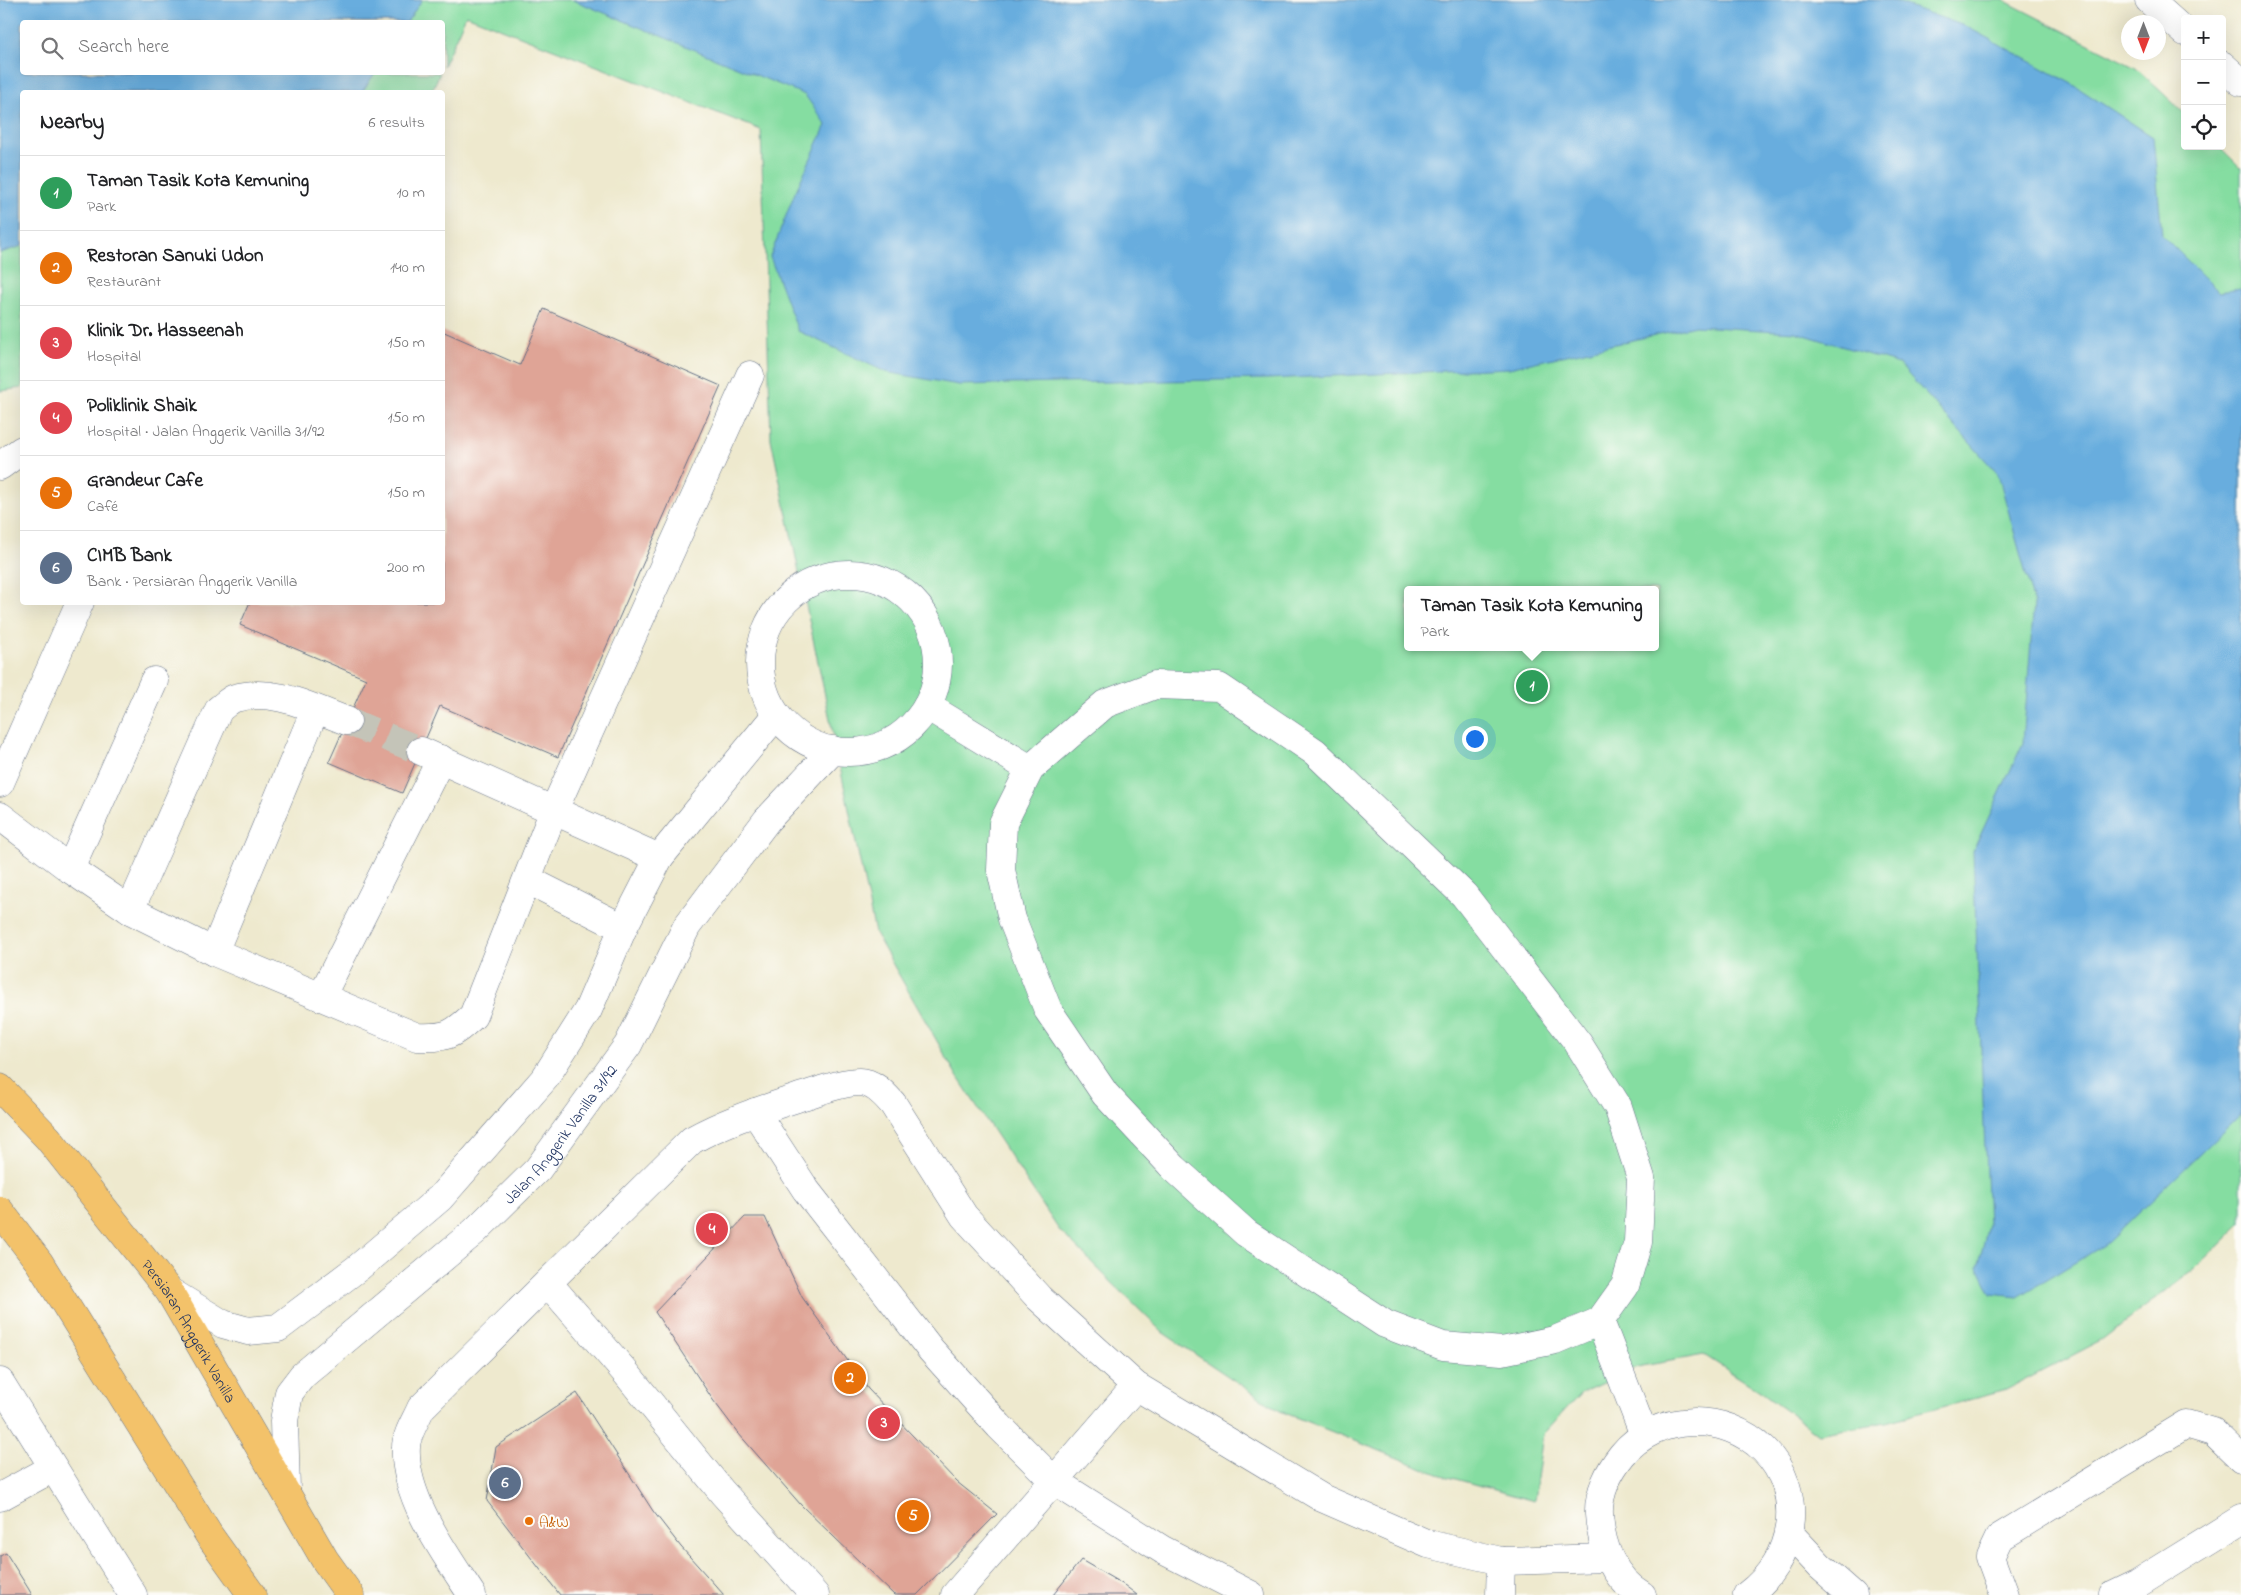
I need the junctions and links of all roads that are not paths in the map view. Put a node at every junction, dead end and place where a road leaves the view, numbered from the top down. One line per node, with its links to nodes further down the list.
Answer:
1 (2149, 0): 2 (street)
2 (2181, 28)
3 (2226, 69): 4 (street)
4 (2241, 82)
5 (750, 375): 17 (street)
6 (20, 451): 7 (street)
7 (0, 466)
8 (79, 605): 16 (street)
9 (154, 681): 20 (street)
10 (927, 706): 12 (street); 14 (street); 15 (street)
11 (315, 710): 13 (street); 22 (street); 24 (street)
12 (776, 715): 14 (street); 19 (street)
13 (347, 721)
14 (833, 750): 38 (street, Jalan Anggerik Vanilla 31/92)
15 (1030, 769): 31 (street); 31 (street)
16 (0, 783)
17 (554, 810): 19 (street); 21 (street); 25 (street)
18 (0, 816): 20 (street)
19 (660, 858): 23 (street)
20 (70, 869): 22 (street)
21 (528, 880): 23 (street); 25 (street)
22 (130, 910): 24 (street)
23 (623, 928): 30 (street)
24 (214, 952): 25 (street)
25 (321, 997)
26 (0, 1088): 30 (main road, Persiaran Anggerik Vanilla)
27 (755, 1112): 29 (street); 33 (street); 37 (street)
28 (0, 1211): 46 (main road)
29 (548, 1283): 48 (street); 49 (street)
30 (170, 1291): 38 (main road, Persiaran Anggerik Vanilla)
31 (1600, 1321): 34 (street)
32 (0, 1382): 36 (street)
33 (1136, 1386): 37 (street); 43 (street)
34 (1644, 1436): 41 (street); 42 (street)
35 (2241, 1459): 55 (street)
36 (53, 1468): 39 (street); 45 (street)
37 (1054, 1481): 50 (street); 51 (street)
38 (286, 1490): 47 (main road, Persiaran Anggerik Vanilla)
39 (0, 1497)
40 (2241, 1519): 56 (street)
41 (1789, 1533): 44 (street); 54 (street)
42 (1608, 1558): 43 (street); 53 (street)
43 (1501, 1561): 52 (street)
44 (1760, 1592)
45 (133, 1595)
46 (252, 1595)
47 (350, 1595)
48 (472, 1595)
49 (815, 1595)
50 (955, 1595)
51 (1251, 1595)
52 (1500, 1595)
53 (1640, 1595)
54 (1853, 1595)
55 (2004, 1595)
56 (2113, 1595)

